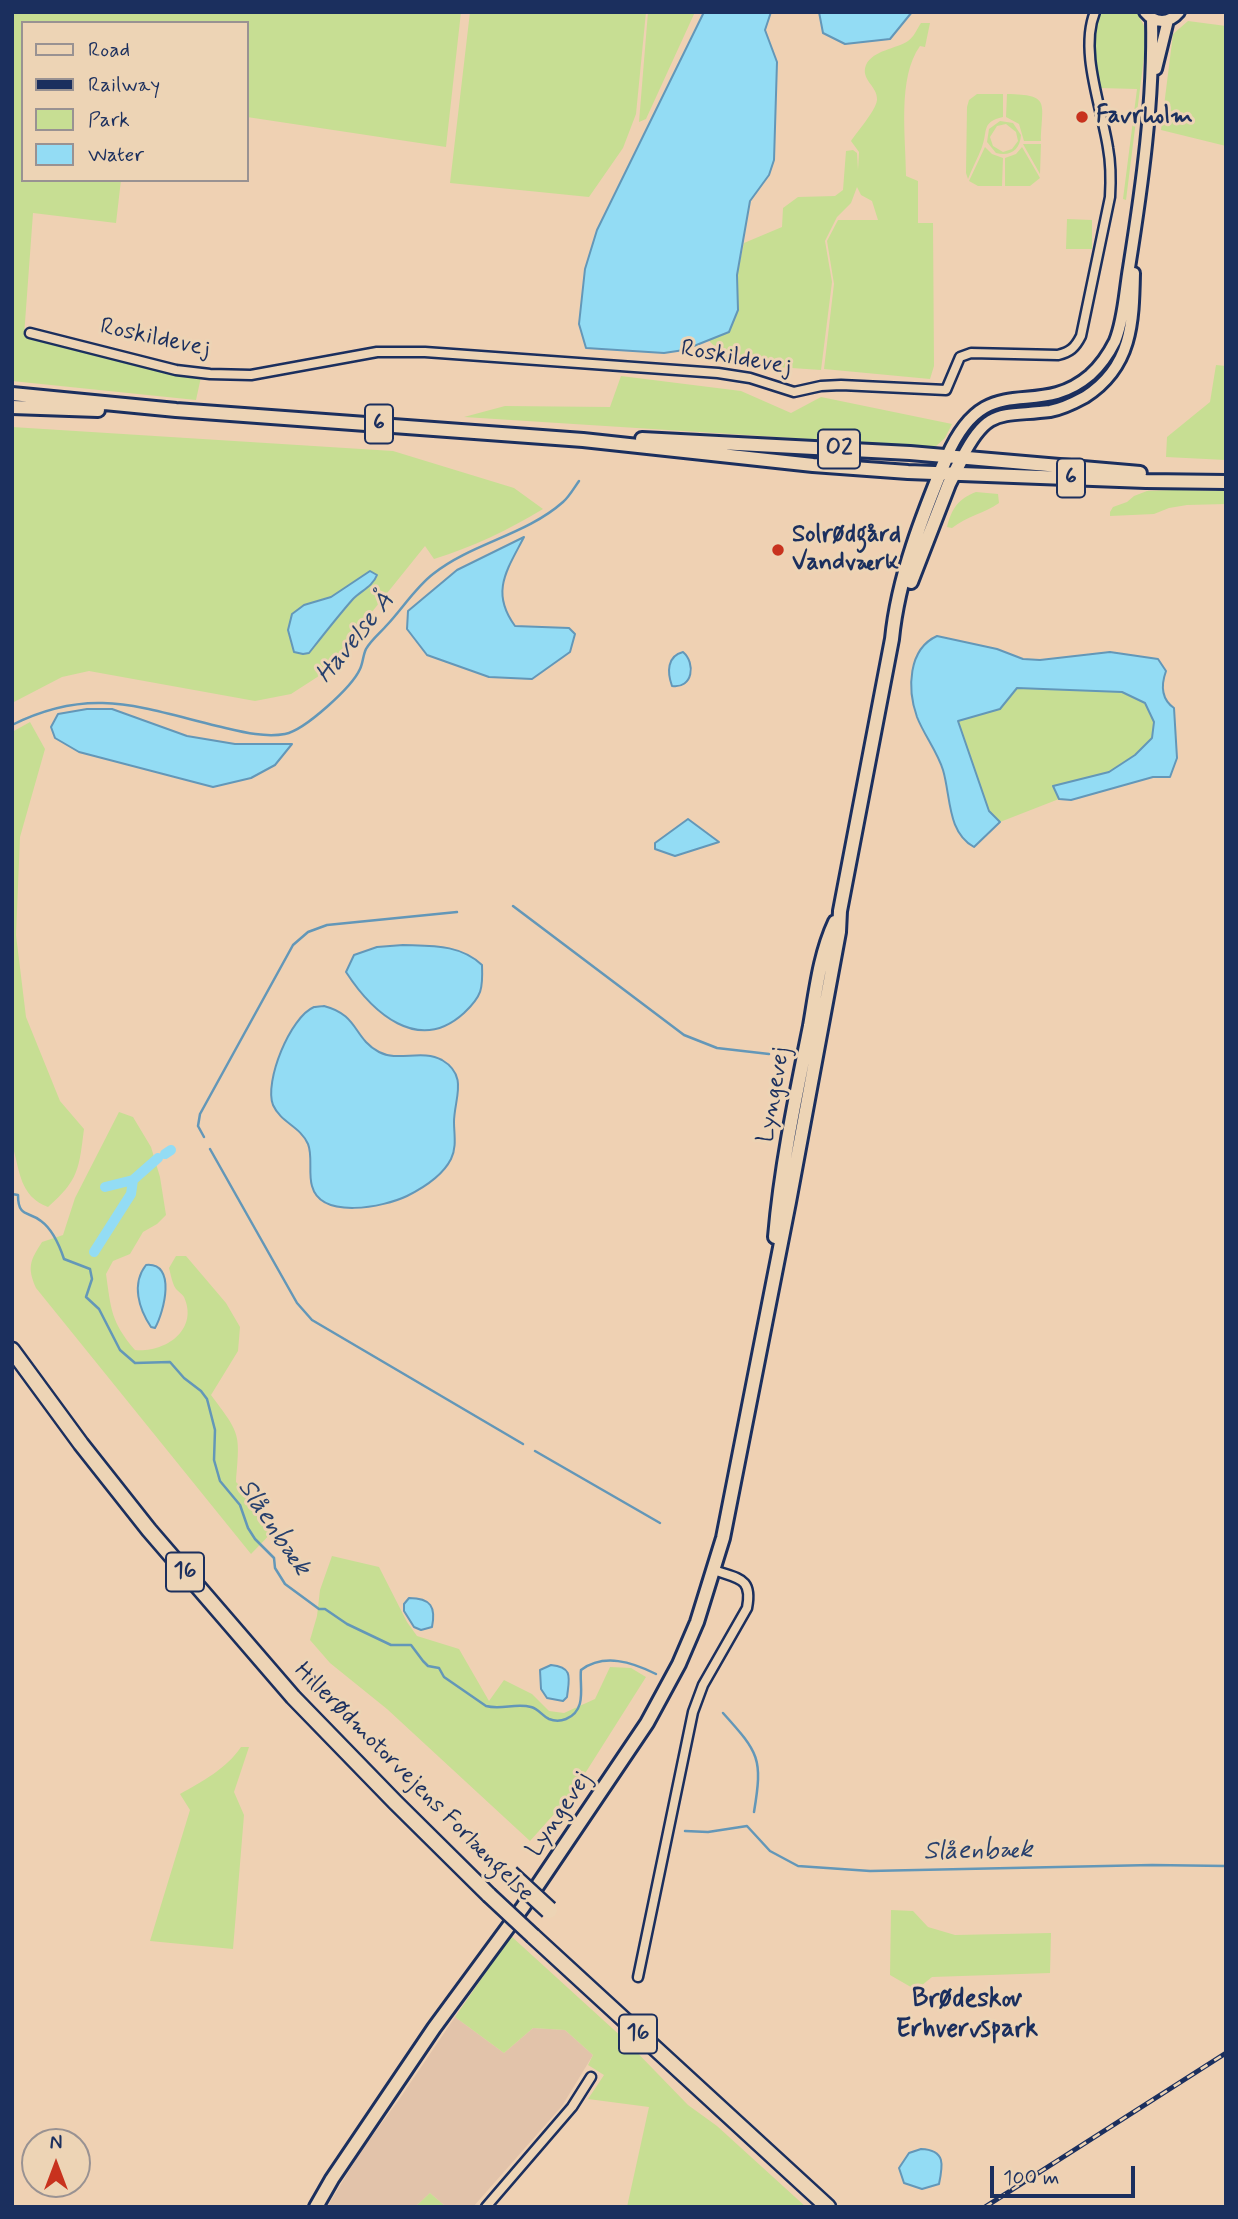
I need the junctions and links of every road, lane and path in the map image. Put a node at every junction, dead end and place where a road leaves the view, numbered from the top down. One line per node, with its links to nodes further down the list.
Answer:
1 (1094, 12): 6 (street, Roskildevej)
2 (1177, 15): 3 (street); 4 (street)
3 (1148, 16): 4 (street)
4 (1151, 93): 5 (street)
5 (1135, 232): 11 (street); 12 (street)
6 (30, 333)
7 (12, 394): 9 (main road, 6)
8 (12, 407): 9 (main road, 6)
9 (176, 410): 10 (main road, 6)
10 (583, 440): 11 (main road, O2); 11 (main road, 6)
11 (943, 466): 12 (main road); 12 (main road, O2); 15 (main road, Lyngevej)
12 (958, 466): 13 (main road, 6); 13 (main road); 15 (main road, Lyngevej)
13 (1189, 480): 14 (main road, 6)
14 (1226, 482)
15 (892, 639): 17 (main road, Lyngevej)
16 (12, 1350): 24 (highway, Hillerødmotorvejens Forlængelse / 16, bridge)
17 (714, 1570): 20 (street); 22 (main road, Lyngevej)
18 (510, 1874): 19 (highway, bridge)
19 (549, 1910)
20 (638, 1978)
21 (591, 2077): 23 (street)
22 (317, 2207)
23 (486, 2207)
24 (828, 2207)

